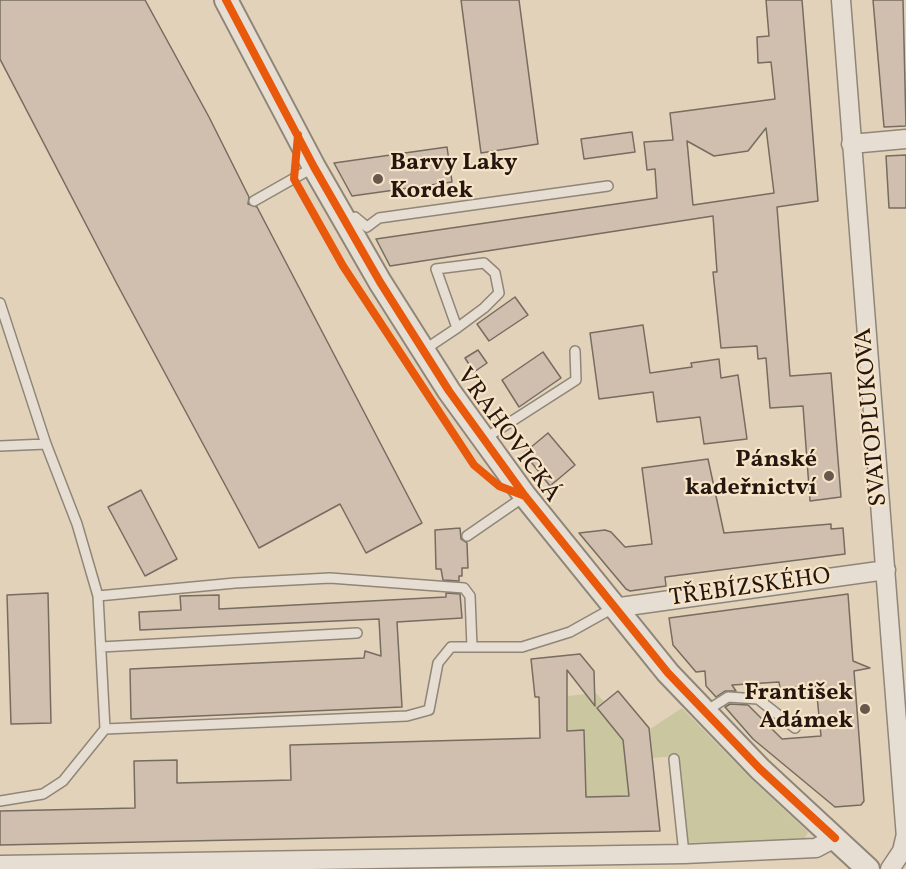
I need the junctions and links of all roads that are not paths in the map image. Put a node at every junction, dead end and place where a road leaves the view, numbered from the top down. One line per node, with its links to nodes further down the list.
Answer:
1 (226, 0): 5 (street, VRAHOVICKÁ)
2 (841, 0): 4 (street, SVATOPLUKOVA)
3 (906, 140): 4 (street)
4 (851, 144): 18 (street, SVATOPLUKOVA)
5 (314, 167): 7 (lane); 8 (street, VRAHOVICKÁ)
6 (608, 186): 8 (lane)
7 (254, 201)
8 (345, 222): 12 (street, VRAHOVICKÁ)
9 (0, 303): 14 (lane)
10 (457, 328): 10 (lane); 12 (lane)
11 (575, 351): 13 (lane)
12 (423, 352): 13 (street, VRAHOVICKÁ)
13 (484, 439): 16 (street, VRAHOVICKÁ)
14 (46, 444): 15 (lane); 19 (lane)
15 (0, 446)
16 (525, 496): 17 (lane); 20 (street, VRAHOVICKÁ)
17 (467, 536)
18 (886, 570): 20 (street, TŘEBÍZSKÉHO); 29 (street, SVATOPLUKOVA)
19 (98, 596): 22 (lane); 23 (lane)
20 (613, 608): 23 (lane); 24 (street, VRAHOVICKÁ)
21 (357, 633): 22 (lane)
22 (101, 647): 26 (lane)
23 (472, 647): 26 (lane)
24 (704, 712): 25 (lane); 30 (street, VRAHOVICKÁ)
25 (795, 728)
26 (105, 729): 28 (lane)
27 (674, 759): 32 (lane)
28 (0, 801)
29 (906, 834): 31 (street, SVATOPLUKOVA); 36 (street, SVATOPLUKOVA)
30 (835, 838): 32 (street); 35 (street, VRAHOVICKÁ)
31 (906, 838)
32 (685, 861): 33 (street)
33 (309, 865): 34 (street)
34 (5, 866)
35 (867, 869)
36 (890, 869)

